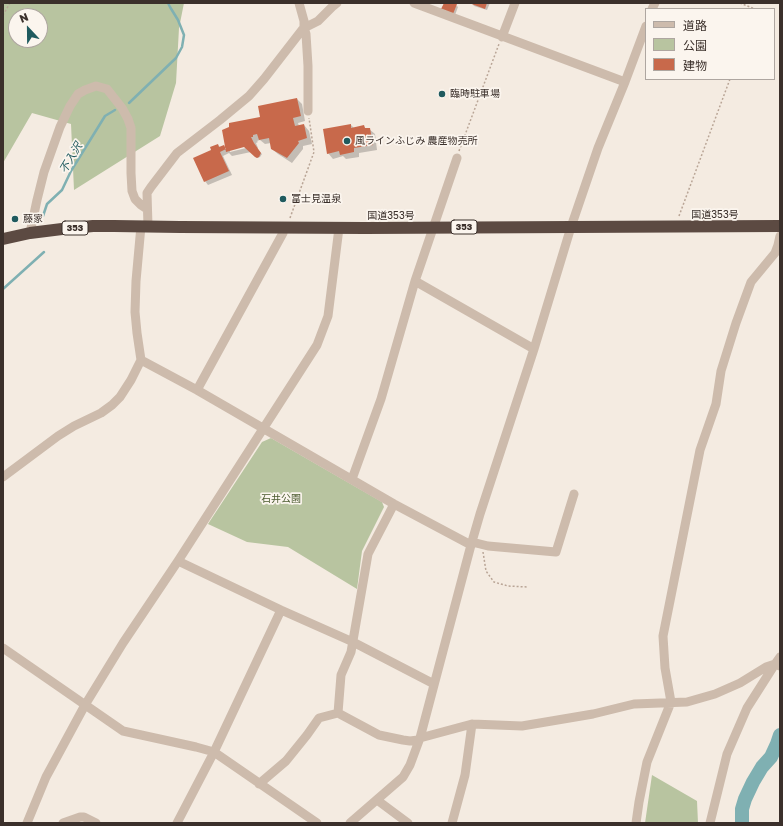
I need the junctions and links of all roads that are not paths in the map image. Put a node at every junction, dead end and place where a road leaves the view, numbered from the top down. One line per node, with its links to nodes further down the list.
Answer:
1 (299, 3): 5 (street)
2 (337, 3): 5 (street)
3 (414, 3): 7 (street)
4 (515, 3): 7 (street)
5 (304, 28): 9 (street); 11 (street)
6 (645, 29): 8 (street)
7 (502, 37): 8 (street)
8 (625, 82): 15 (street)
9 (308, 111)
10 (456, 158): 14 (street)
11 (147, 209): 12 (street); 18 (street)
12 (144, 226): 16 (highway, 国道353号 / 353); 18 (highway, 国道353号 / 353); 23 (street)
13 (780, 226): 15 (highway, 国道353号 / 353)
14 (432, 227): 15 (highway, 国道353号 / 353); 17 (highway, 国道353号 / 353); 21 (street)
15 (571, 227): 22 (street)
16 (287, 228): 17 (highway, 国道353号 / 353); 24 (street)
17 (339, 228): 25 (street)
18 (30, 233): 20 (highway, 国道353号 / 353)
19 (780, 236): 37 (street)
20 (3, 239)
21 (415, 282): 22 (street); 27 (street)
22 (534, 349): 30 (street)
23 (141, 360): 24 (street); 26 (street)
24 (198, 390): 25 (street)
25 (263, 429): 27 (street); 31 (street)
26 (3, 477)
27 (352, 479): 29 (street)
28 (574, 494): 30 (street)
29 (394, 504): 30 (street); 33 (street)
30 (472, 543): 36 (street)
31 (178, 561): 32 (street); 38 (street)
32 (281, 610): 33 (street); 42 (street)
33 (353, 642): 36 (street); 39 (street)
34 (3, 648): 38 (street)
35 (778, 663): 37 (street); 54 (street)
36 (434, 684): 41 (street)
37 (671, 702): 40 (street); 53 (street)
38 (85, 705): 42 (street); 45 (street)
39 (338, 713): 41 (street); 43 (street)
40 (472, 724): 41 (street); 52 (street)
41 (420, 738): 44 (street)
42 (214, 752): 43 (street); 48 (street)
43 (259, 784): 49 (street)
44 (377, 800): 50 (street); 51 (street)
45 (27, 823)
46 (62, 823): 47 (street)
47 (96, 823)
48 (177, 823)
49 (317, 823)
50 (350, 823)
51 (408, 823)
52 (452, 823)
53 (636, 823)
54 (710, 823)

